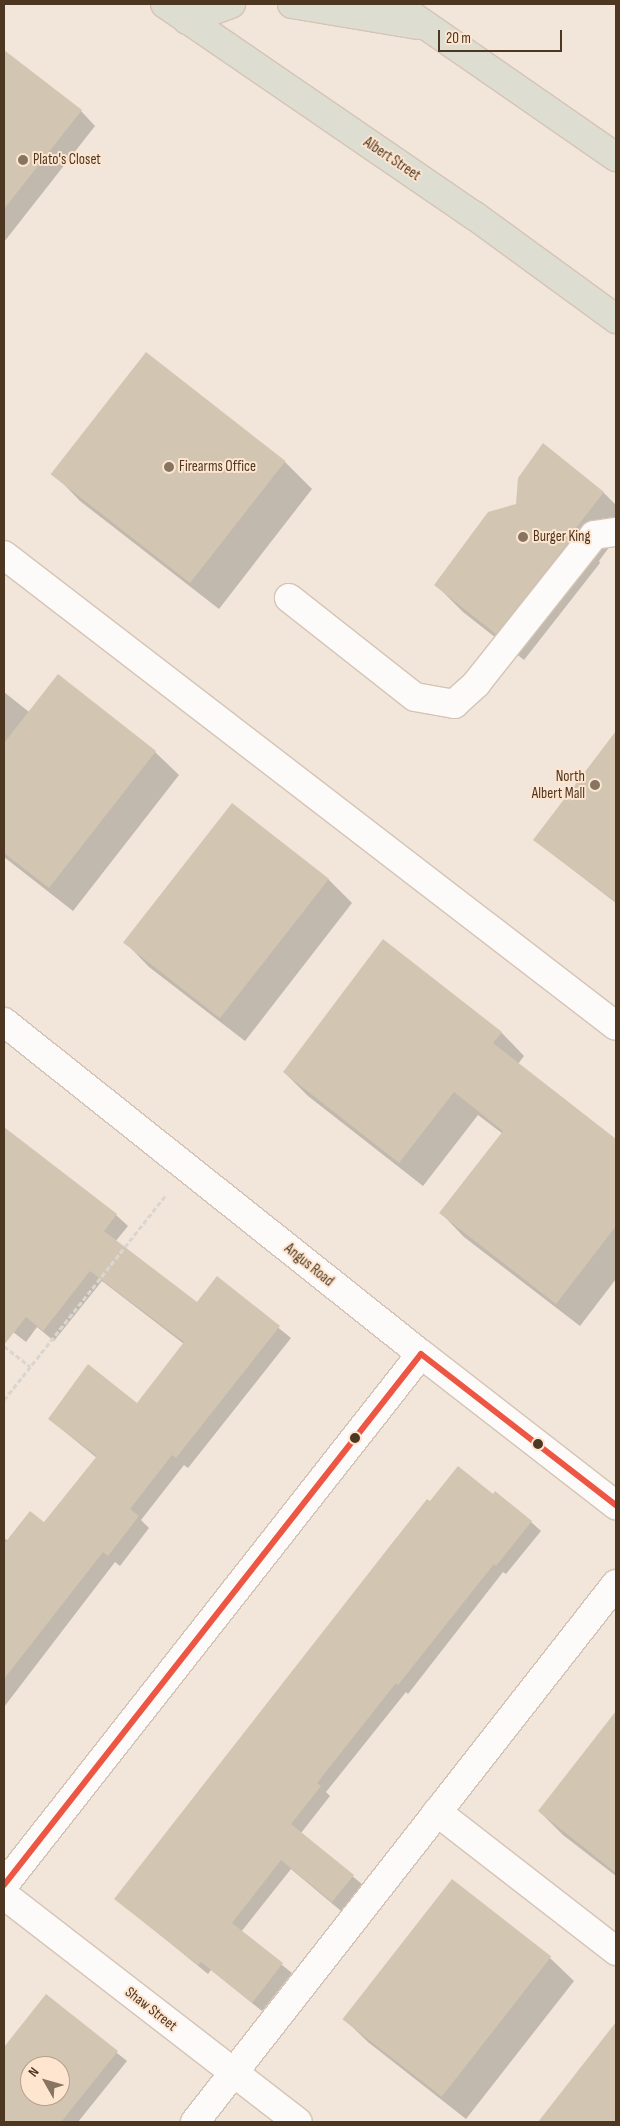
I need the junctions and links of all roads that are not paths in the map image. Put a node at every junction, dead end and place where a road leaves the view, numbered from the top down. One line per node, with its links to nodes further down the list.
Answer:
1 (165, 4): 5 (main road, Albert Street)
2 (232, 4): 5 (main road)
3 (292, 4): 6 (main road)
4 (395, 4): 6 (main road)
5 (187, 20): 8 (main road, Albert Street)
6 (428, 26): 7 (main road)
7 (616, 157)
8 (616, 319)
9 (616, 532): 11 (street)
10 (4, 555): 13 (street)
11 (288, 598)
12 (4, 1022): 14 (street, Angus Road)
13 (616, 1026)
14 (421, 1354): 15 (street, Angus Road); 18 (street)
15 (616, 1505)
16 (616, 1584): 17 (street)
17 (437, 1812): 20 (street); 21 (street)
18 (4, 1885)
19 (4, 1895): 21 (street, Shaw Street)
20 (616, 1951)
21 (234, 2072): 22 (street); 23 (street, Shaw Street)
22 (195, 2122)
23 (298, 2122)

